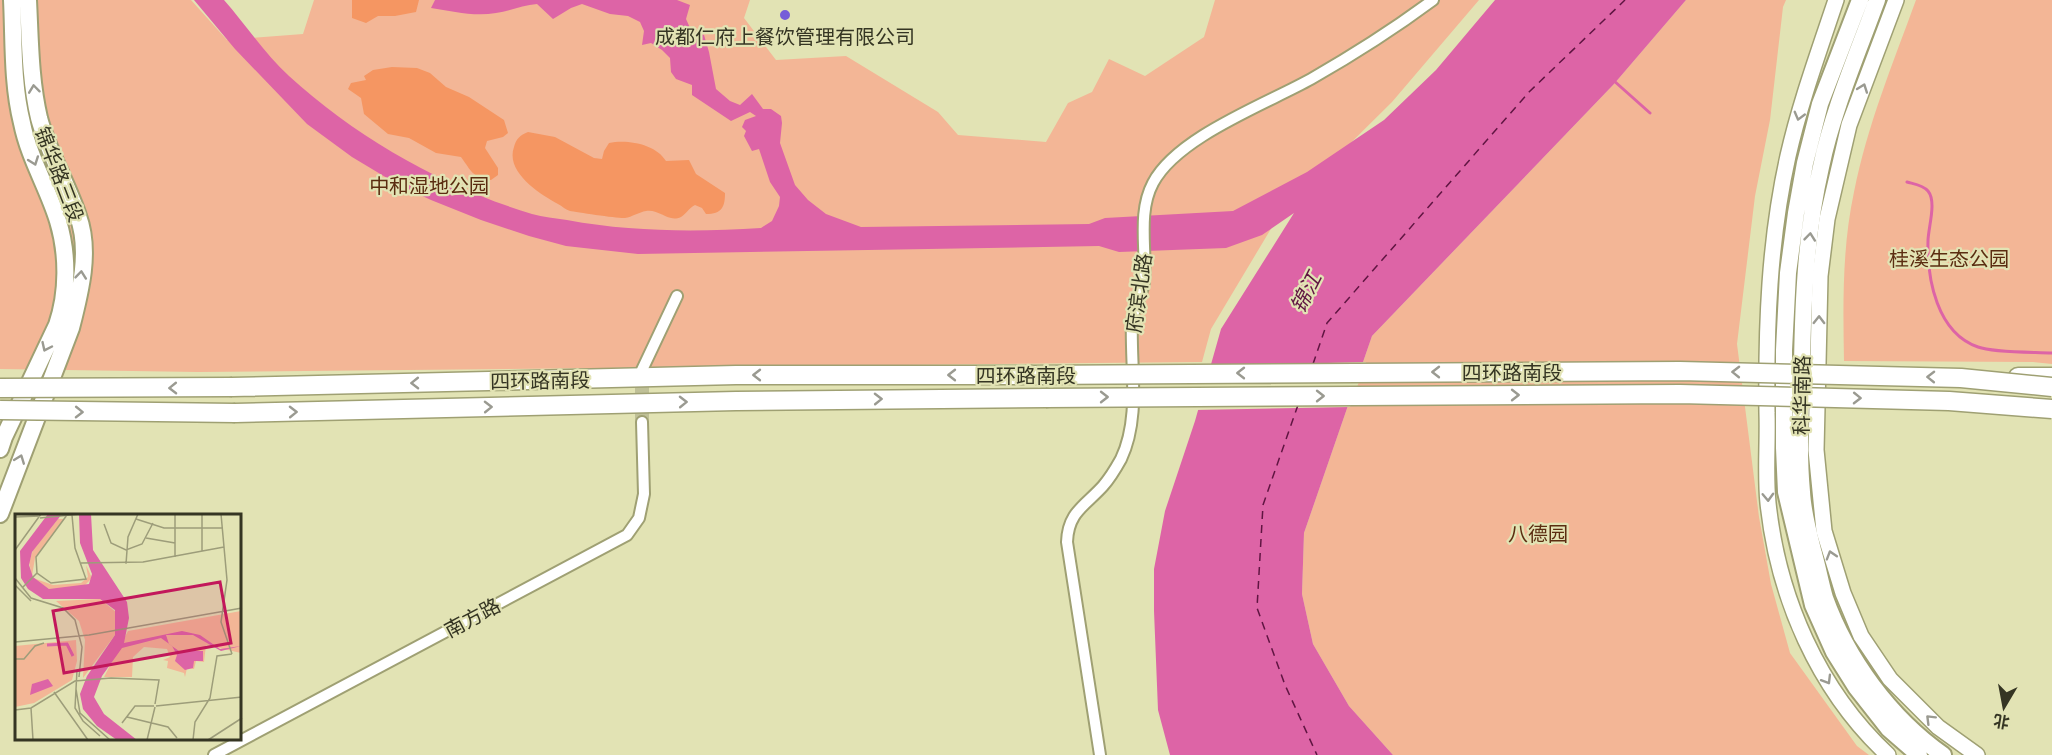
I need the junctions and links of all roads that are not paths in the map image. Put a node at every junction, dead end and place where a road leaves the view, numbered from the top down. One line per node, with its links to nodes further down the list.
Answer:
1 (12, 0): 20 (main road, 锦华路三段, one-way to 20)
2 (28, 0): 22 (main road, 锦华路三段, one-way to 2)
3 (1433, 0): 24 (street, 府滨北路)
4 (1836, 0): 18 (main road, one-way to 18)
5 (1860, 0): 21 (main road, 科华南路)
6 (1877, 0): 9 (main road, 科华南路)
7 (1896, 0): 8 (main road, one-way to 7)
8 (1849, 125): 9 (main road); 28 (main road, one-way to 8)
9 (1821, 166): 27 (main road, 科华南路, one-way to 9)
10 (676, 296): 11 (street)
11 (642, 370)
12 (2052, 377): 13 (highway, bridge)
13 (1961, 378): 14 (highway, 四环路南段, bridge); 15 (highway, 四环路南段, one-way to 15, bridge)
14 (2052, 387)
15 (0, 388)
16 (2052, 409): 17 (highway, 四环路南段, one-way to 16, bridge)
17 (0, 410)
18 (1767, 418): 21 (main road); 25 (main road, one-way to 25)
19 (642, 422): 23 (street, 南方路)
20 (0, 449)
21 (1786, 492): 26 (main road, 科华南路)
22 (0, 514)
23 (214, 755)
24 (1100, 755)
25 (1888, 755)
26 (1919, 755)
27 (1943, 755)
28 (1977, 755)

